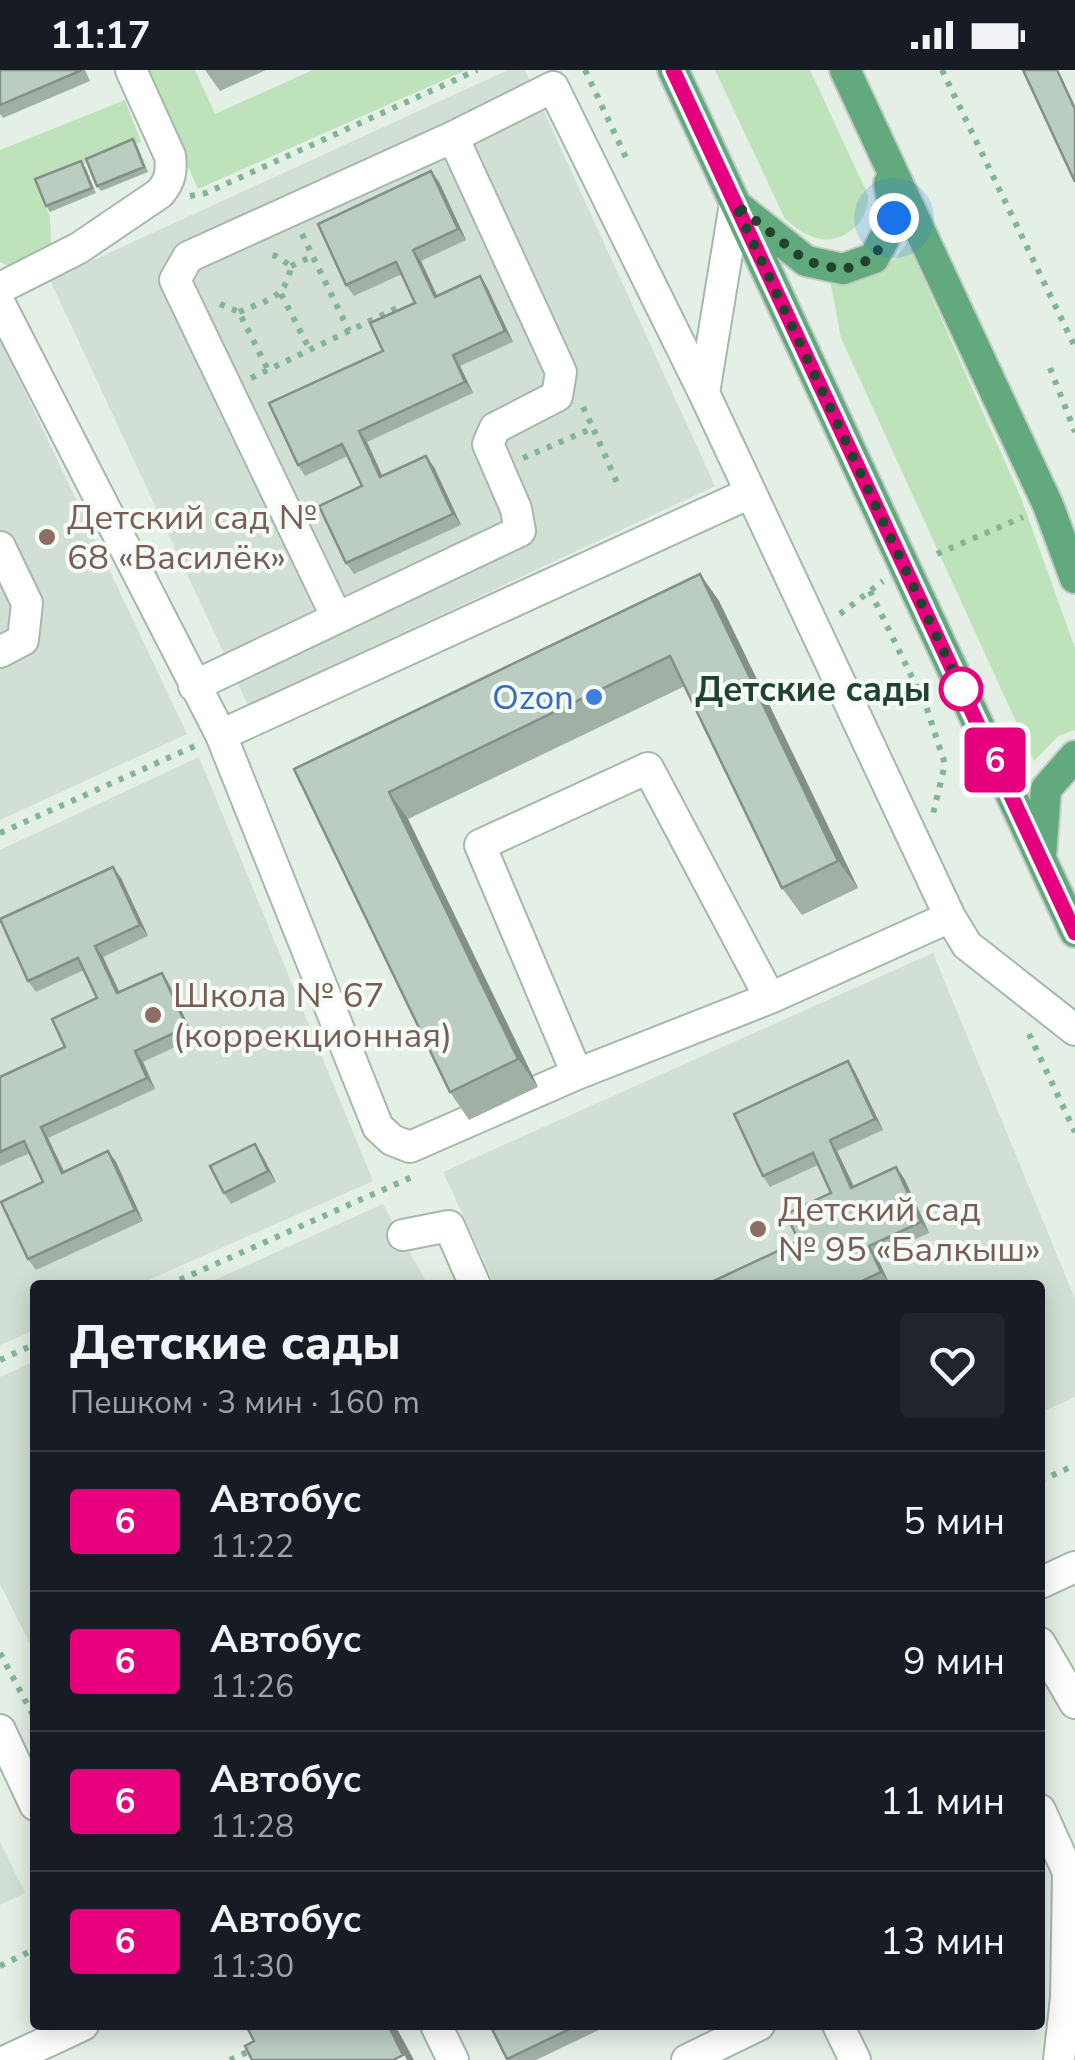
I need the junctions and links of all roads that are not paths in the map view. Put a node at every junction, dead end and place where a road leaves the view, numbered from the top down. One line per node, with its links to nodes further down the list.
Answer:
1 (131, 70): 7 (street)
2 (673, 70): 6 (main road)
3 (846, 70): 5 (main road)
4 (453, 138): 10 (street); 14 (street); 14 (street)
5 (885, 155): 6 (main road); 13 (main road)
6 (735, 204): 10 (street); 19 (main road)
7 (0, 288)
8 (0, 304): 9 (street)
9 (7, 337): 16 (street)
10 (704, 393): 11 (street)
11 (750, 493): 17 (street); 20 (street)
12 (0, 547): 15 (street)
13 (1075, 578)
14 (338, 618): 16 (street)
15 (0, 652)
16 (194, 686): 17 (street)
17 (221, 735): 24 (street)
18 (1075, 756): 19 (main road)
19 (1041, 859): 21 (main road)
20 (950, 917): 22 (street); 23 (street)
21 (1075, 932)
22 (770, 998): 24 (street); 24 (street)
23 (1075, 1030)
24 (577, 1074)
25 (403, 1235): 26 (street)
26 (474, 1280)
27 (1075, 1567): 28 (street)
28 (1045, 1581)
29 (1045, 1651): 30 (street)
30 (1075, 1702)
31 (0, 1730): 32 (street)
32 (30, 1794)
33 (1045, 1821): 34 (street)
34 (1071, 1997): 44 (street)
35 (76, 2030): 39 (street)
36 (438, 2030): 41 (street)
37 (749, 2030): 42 (street)
38 (840, 2030): 43 (street)
39 (43, 2053): 40 (street)
40 (8, 2060)
41 (453, 2060)
42 (687, 2060)
43 (855, 2060)
44 (1058, 2060)

